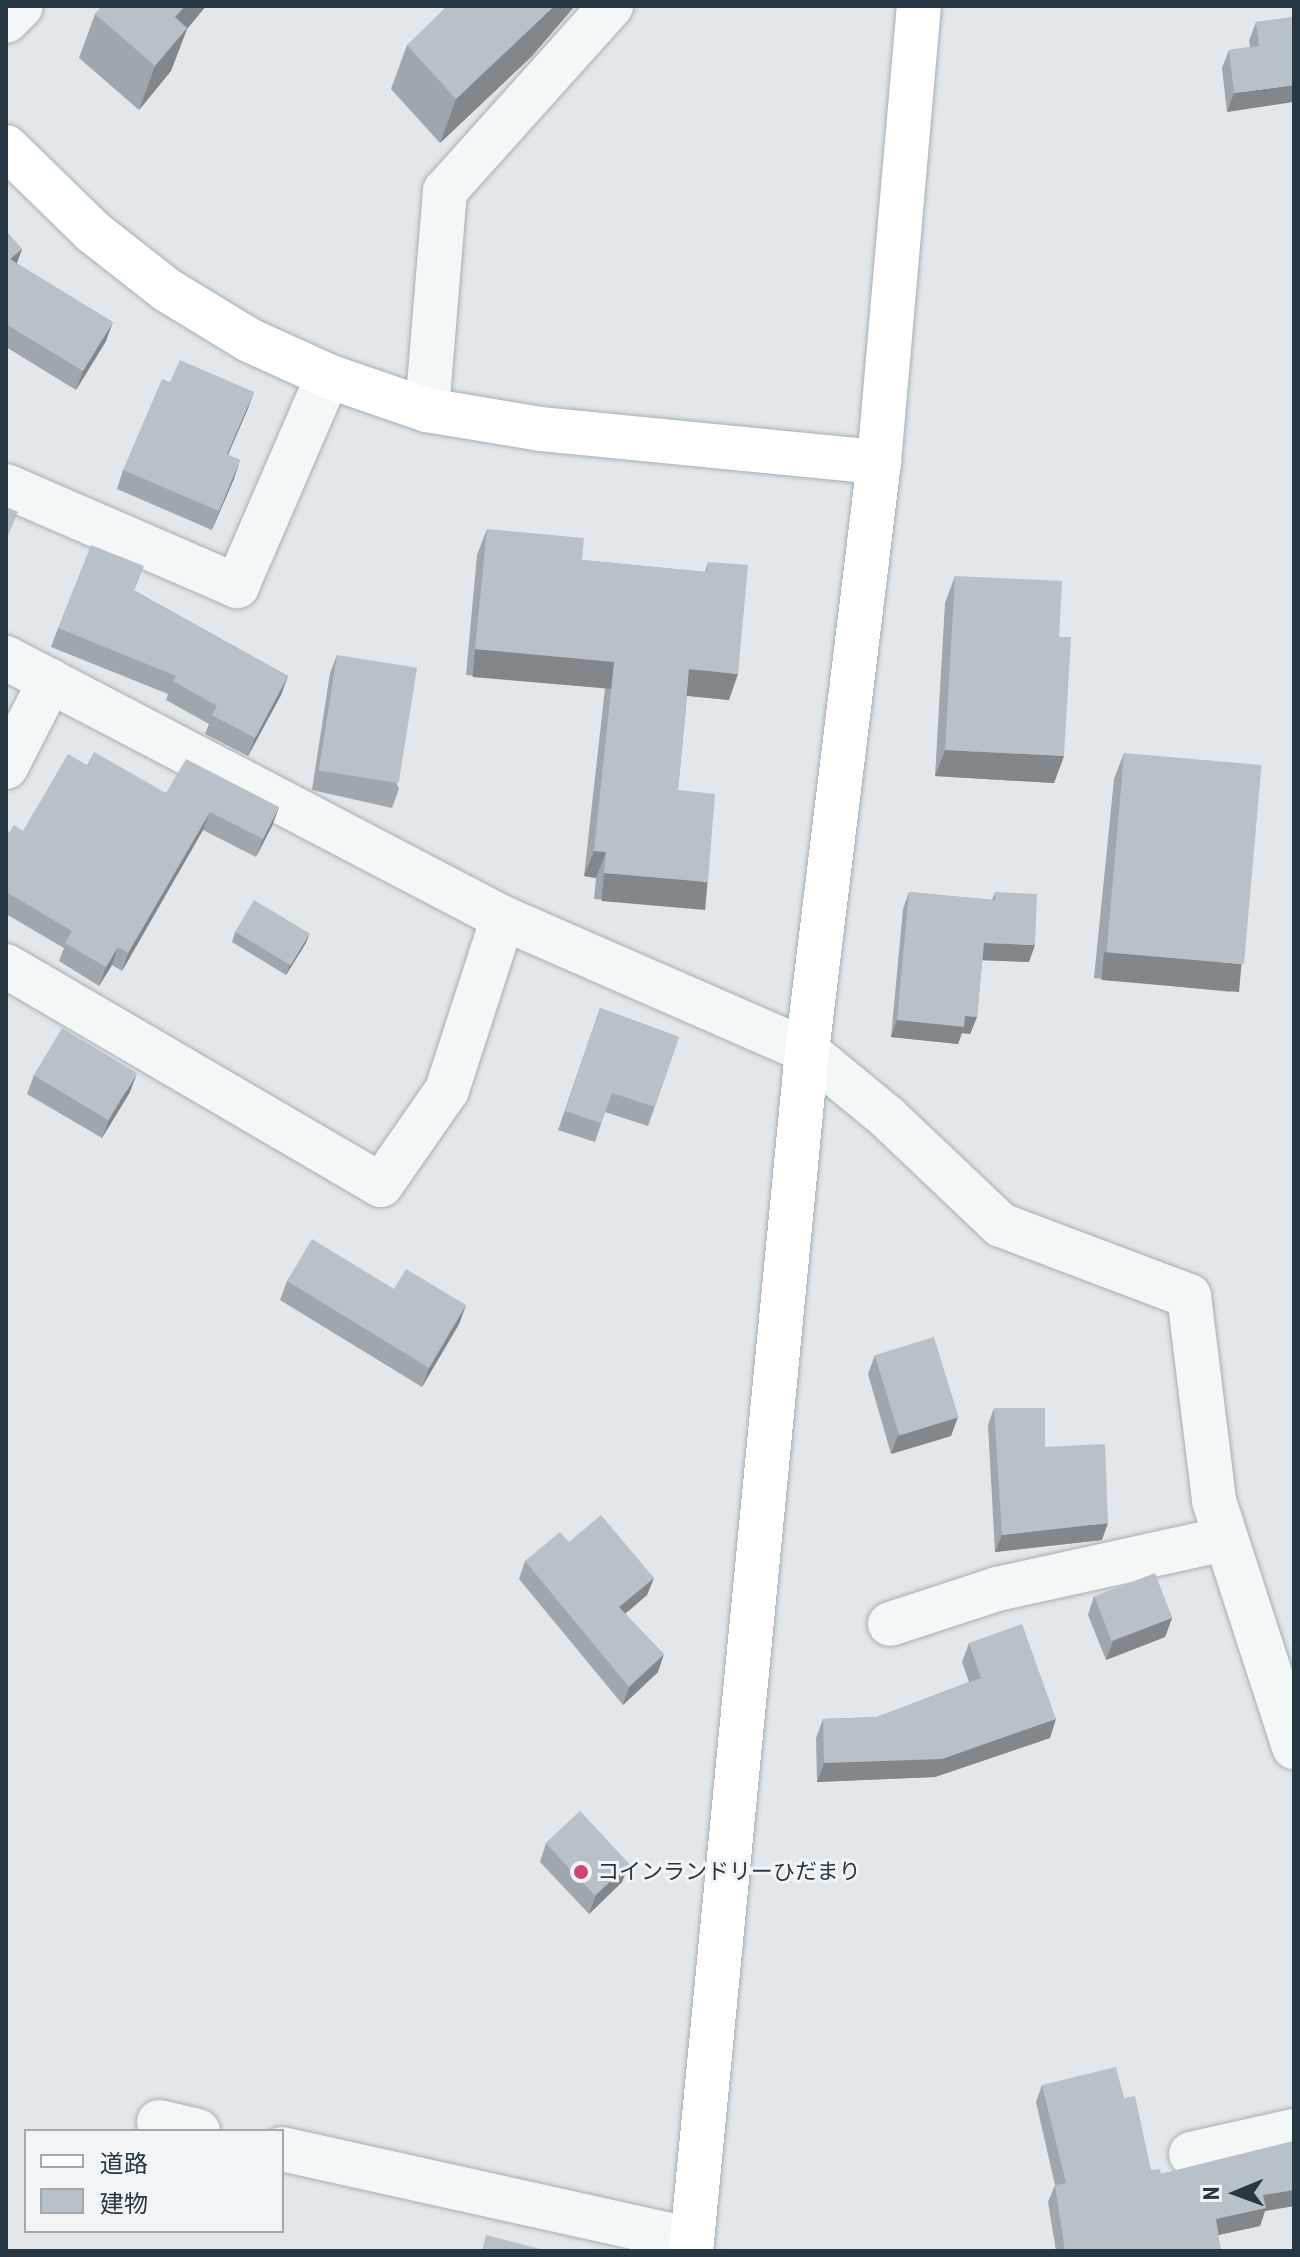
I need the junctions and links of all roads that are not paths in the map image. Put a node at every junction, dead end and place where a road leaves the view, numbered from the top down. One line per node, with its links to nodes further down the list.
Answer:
1 (21, 6): 4 (street)
2 (611, 6): 7 (street)
3 (919, 6): 8 (street)
4 (6, 21)
5 (6, 147): 6 (street)
6 (328, 376): 7 (street); 9 (street)
7 (427, 410): 8 (street)
8 (879, 462): 15 (street)
9 (6, 486)
10 (6, 658): 11 (street)
11 (50, 681): 12 (street); 13 (street)
12 (6, 767)
13 (503, 918): 14 (street); 15 (street)
14 (6, 966)
15 (807, 1051): 16 (street); 22 (street)
16 (1224, 1539): 17 (street); 18 (street)
17 (890, 1624)
18 (1294, 1747)
19 (1294, 2131): 21 (street)
20 (284, 2149): 22 (street)
21 (1191, 2154)
22 (692, 2246)

